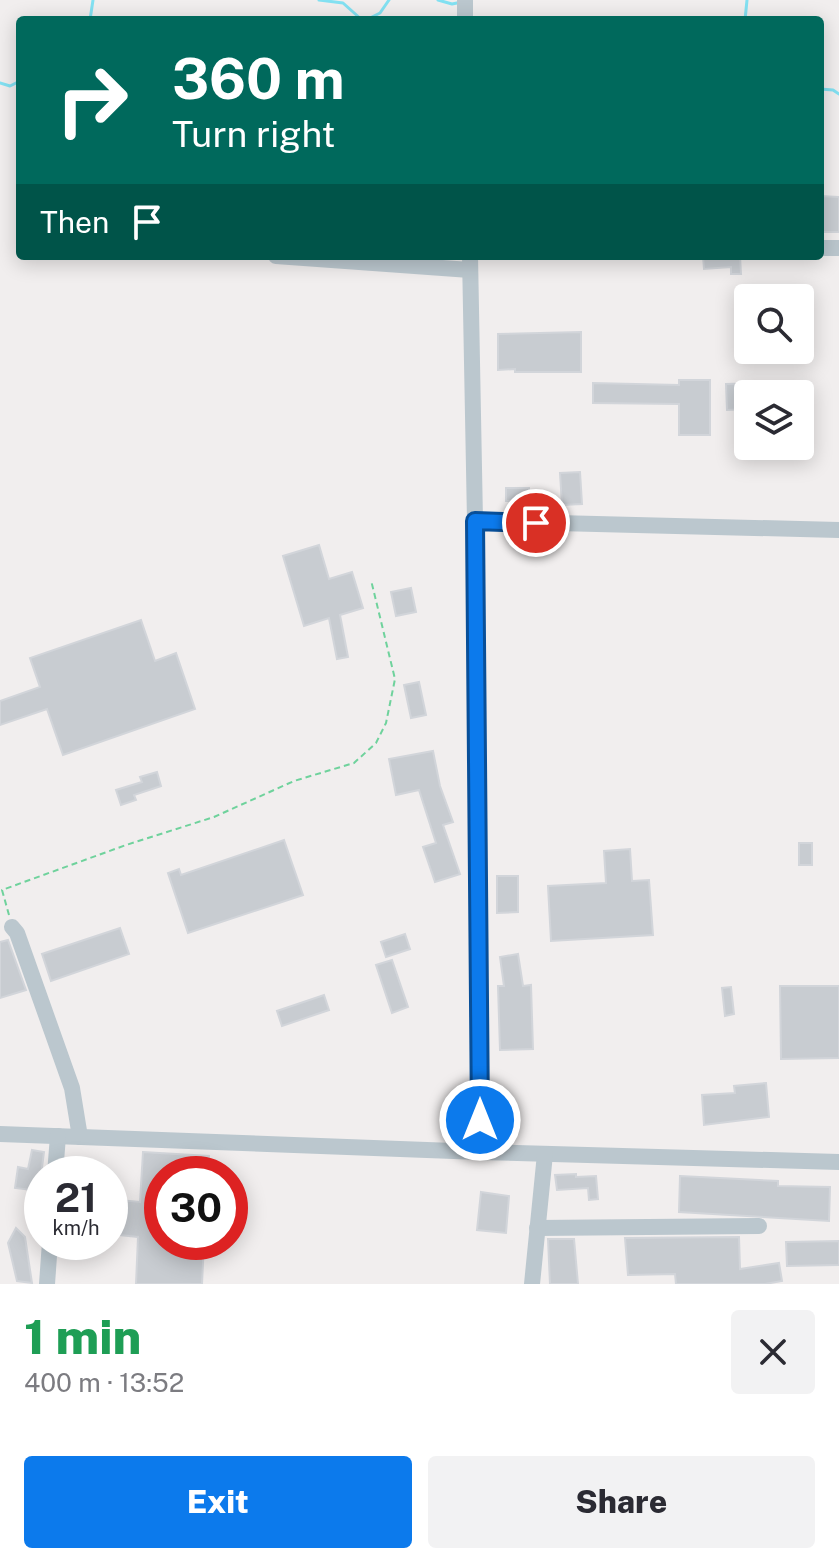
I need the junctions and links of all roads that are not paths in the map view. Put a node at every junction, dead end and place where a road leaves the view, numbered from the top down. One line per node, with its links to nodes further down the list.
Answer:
1 (387, 260): 2 (street)
2 (470, 263): 3 (street)
3 (475, 521): 4 (street); 9 (street)
4 (839, 530)
5 (12, 927): 8 (street)
6 (0, 1134): 7 (street)
7 (58, 1136): 8 (street); 11 (street)
8 (80, 1137): 9 (street)
9 (480, 1152): 10 (street)
10 (545, 1154): 12 (street); 14 (street)
11 (56, 1156)
12 (839, 1162)
13 (759, 1226): 14 (street)
14 (537, 1228): 17 (street)
15 (49, 1260): 16 (street)
16 (47, 1284)
17 (532, 1284)

